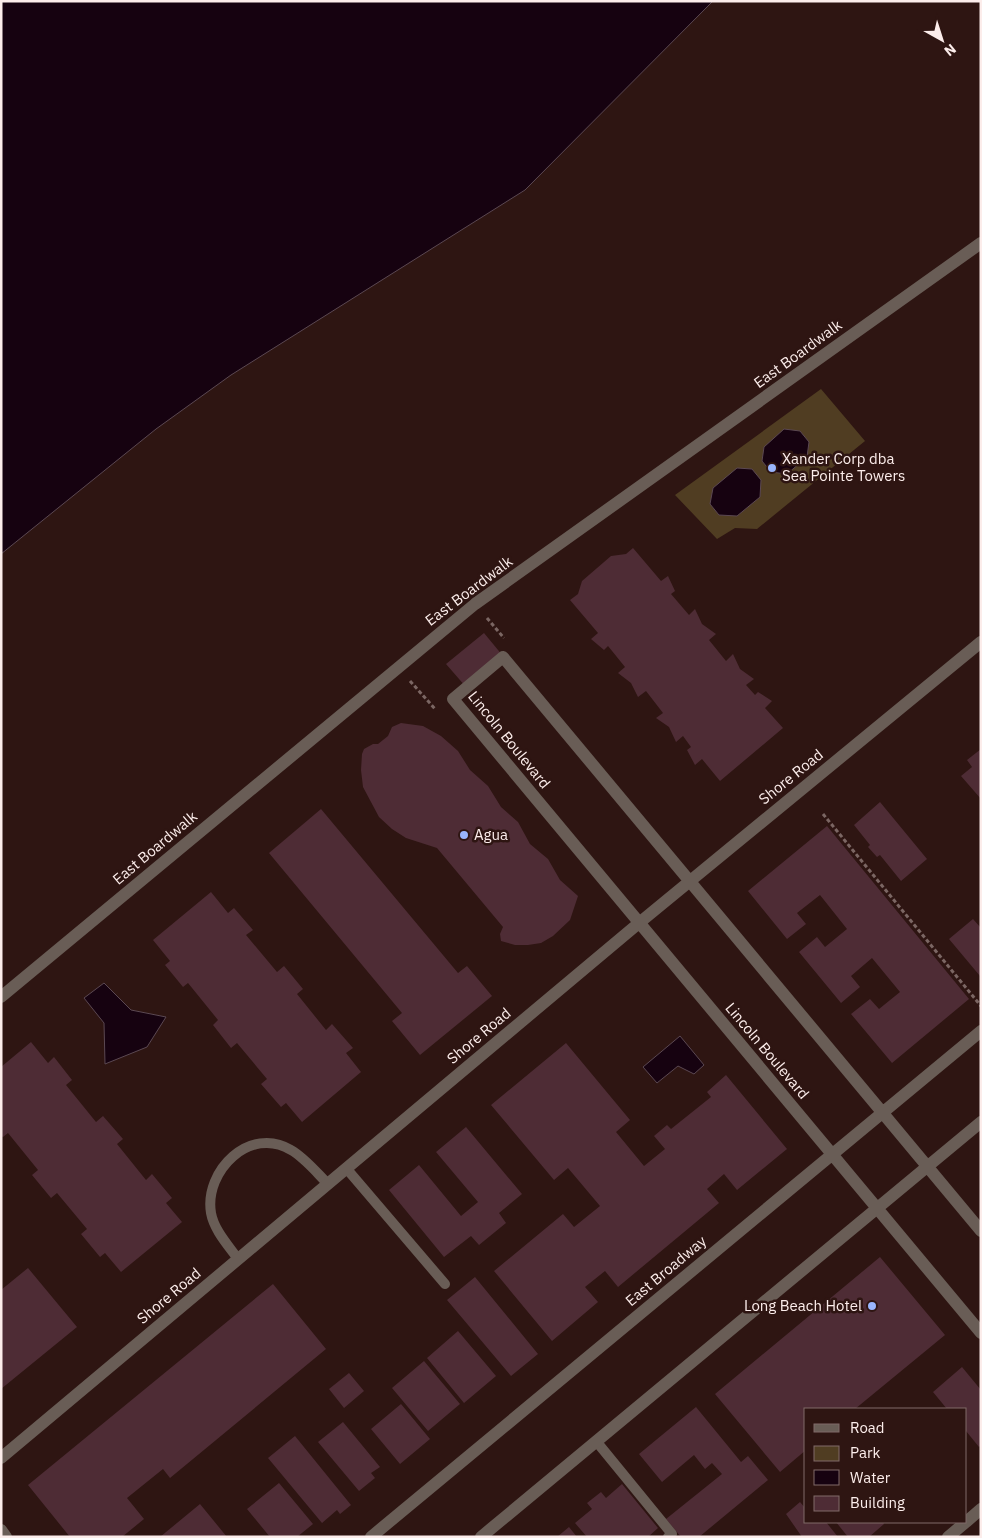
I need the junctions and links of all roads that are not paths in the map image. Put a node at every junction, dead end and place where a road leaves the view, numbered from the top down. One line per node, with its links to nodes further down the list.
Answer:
1 (981, 243): 5 (street, East Boardwalk)
2 (981, 642): 3 (street, Shore Road)
3 (690, 881): 4 (street, Shore Road); 4 (street, Lincoln Boulevard); 7 (street, Lincoln Boulevard)
4 (639, 923): 9 (street, Lincoln Boulevard); 11 (street, Shore Road)
5 (1, 997)
6 (981, 1031): 7 (street, East Broadway)
7 (882, 1112): 9 (street, East Broadway); 10 (street, Lincoln Boulevard)
8 (981, 1122): 10 (street)
9 (832, 1154): 13 (street, Lincoln Boulevard); 25 (street, East Broadway)
10 (927, 1166): 13 (street); 14 (street, Lincoln Boulevard)
11 (346, 1168): 12 (street, Shore Road); 16 (lane)
12 (328, 1184): 15 (street, Shore Road); 15 (lane)
13 (877, 1208): 17 (street, Lincoln Boulevard); 18 (street)
14 (981, 1231)
15 (238, 1259): 19 (street, Shore Road)
16 (445, 1284)
17 (981, 1333)
18 (596, 1441): 26 (street); 27 (lane)
19 (1, 1458)
20 (981, 1509): 21 (street)
21 (967, 1521)
22 (965, 1523): 28 (street)
23 (1, 1530): 24 (street)
24 (6, 1537)
25 (372, 1537)
26 (481, 1537)
27 (668, 1537)
28 (948, 1537)

